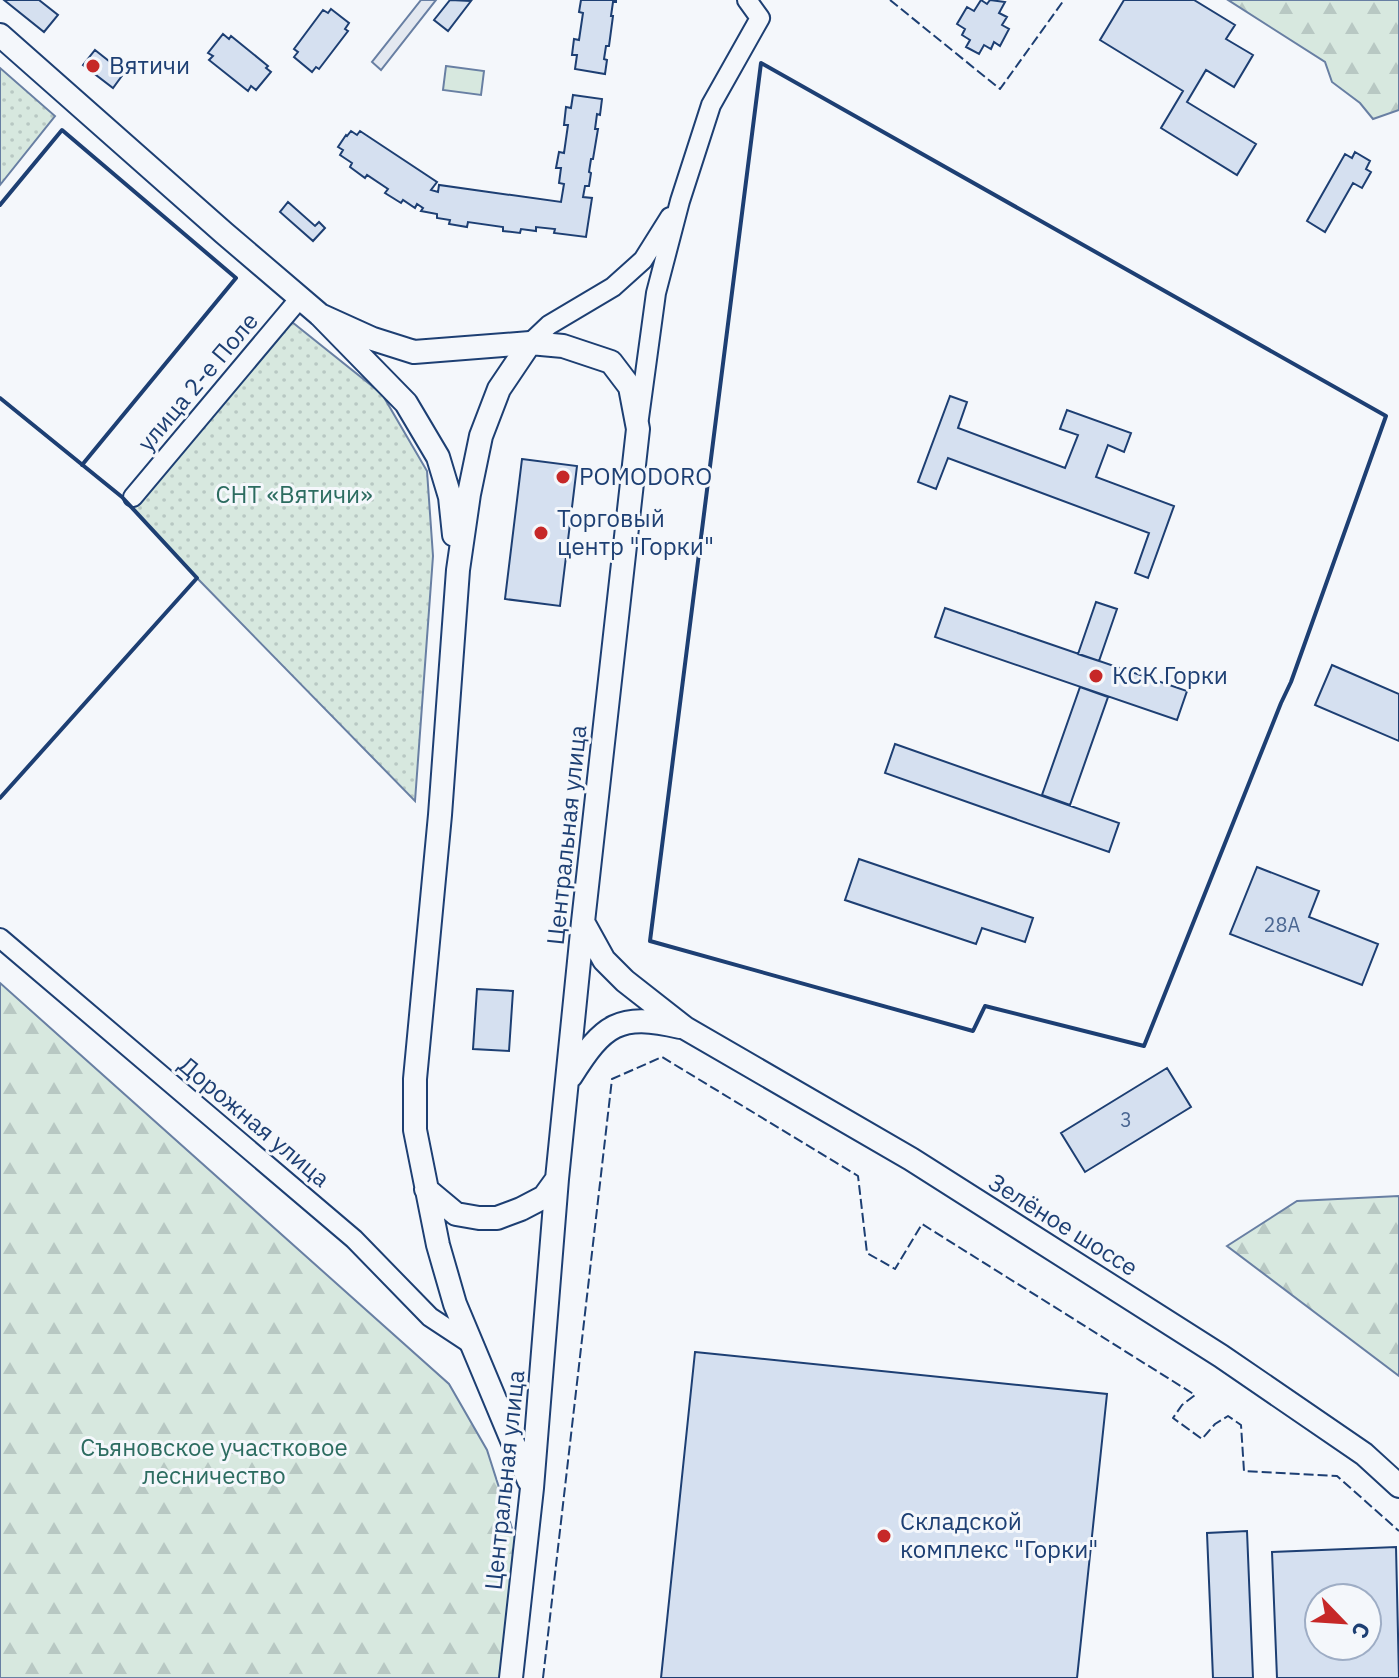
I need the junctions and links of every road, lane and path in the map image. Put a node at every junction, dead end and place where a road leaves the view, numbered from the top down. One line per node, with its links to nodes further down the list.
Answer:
1 (747, 0): 3 (street, Центральная улица)
2 (3, 43): 4 (main road)
3 (680, 201): 6 (street); 7 (street, Центральная улица)
4 (300, 298): 5 (main road); 8 (street, улица 2-е Поле)
5 (320, 315): 6 (main road); 9 (main road)
6 (530, 343): 7 (main road); 9 (main road)
7 (638, 429): 10 (main road, Центральная улица)
8 (133, 497)
9 (458, 570): 15 (main road)
10 (583, 922): 12 (main road); 13 (main road, Центральная улица)
11 (0, 938): 16 (street, Дорожная улица)
12 (685, 1028): 13 (main road); 17 (main road, Зелёное шоссе)
13 (568, 1080): 14 (main road, Центральная улица)
14 (557, 1179): 15 (main road); 18 (main road, Центральная улица)
15 (426, 1189): 16 (main road)
16 (474, 1346): 18 (main road)
17 (1399, 1486)
18 (532, 1488): 19 (main road, Центральная улица)
19 (511, 1678)

